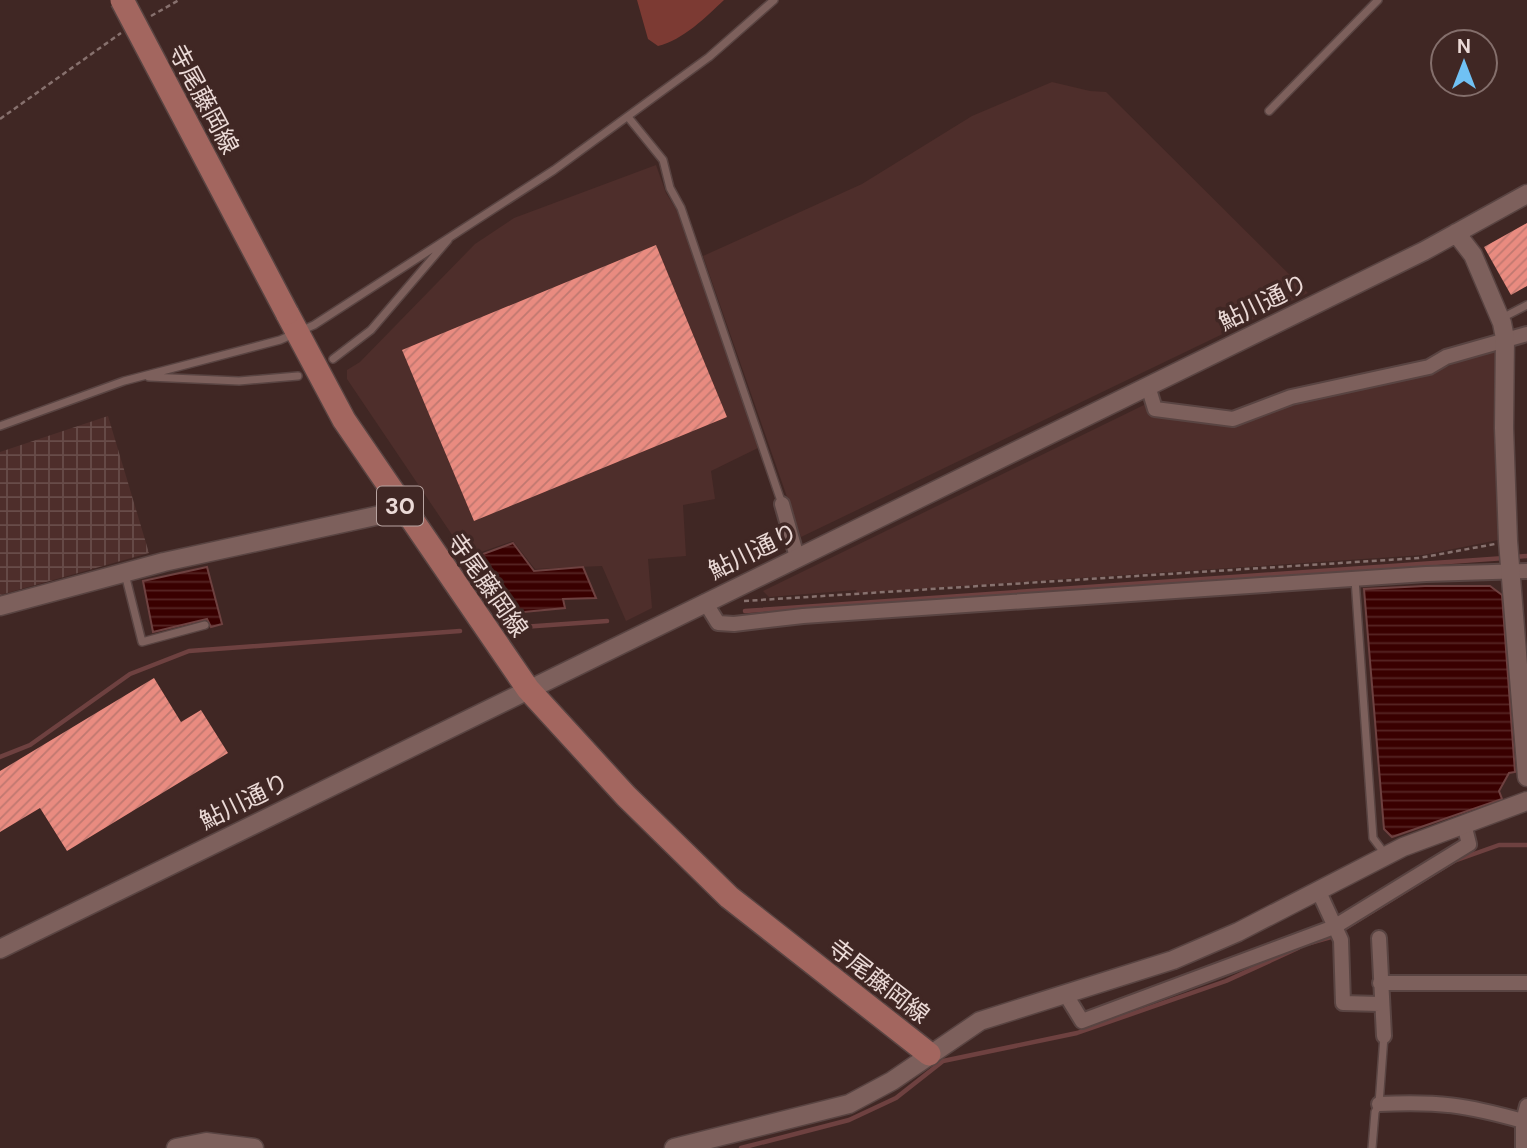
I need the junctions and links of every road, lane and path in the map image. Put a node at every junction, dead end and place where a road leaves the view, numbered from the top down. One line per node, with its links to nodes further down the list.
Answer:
1 (122, 0): 15 (main road, 寺尾藤岡線 / 30, bridge)
2 (179, 0): 5 (path)
3 (774, 0): 8 (lane)
4 (1378, 0): 7 (lane)
5 (148, 18)
6 (127, 30): 9 (path)
7 (1269, 111)
8 (628, 117): 11 (lane); 23 (lane)
9 (0, 119)
10 (1527, 194): 12 (street, 鮎川通り)
11 (456, 231): 15 (lane); 18 (lane)
12 (1456, 233): 14 (street); 21 (street, 鮎川通り)
13 (1527, 305): 14 (lane)
14 (1500, 319): 17 (street)
15 (292, 323): 20 (lane); 24 (main road, 寺尾藤岡線 / 30)
16 (1527, 334): 17 (street)
17 (1505, 338): 21 (street); 25 (street)
18 (333, 359)
19 (298, 376): 20 (lane)
20 (124, 381): 22 (lane)
21 (1148, 386): 26 (street, 鮎川通り)
22 (0, 426)
23 (782, 504): 26 (street)
24 (403, 510): 28 (street); 34 (main road, 寺尾藤岡線 / 30)
25 (1508, 541): 27 (street); 30 (path)
26 (797, 557): 31 (street, 鮎川通り)
27 (1516, 569): 29 (street); 35 (street)
28 (124, 573): 32 (street); 33 (lane)
29 (1355, 579): 31 (street); 38 (lane)
30 (734, 601)
31 (705, 602): 34 (street, 鮎川通り)
32 (0, 606)
33 (205, 625)
34 (528, 689): 42 (street, 鮎川通り); 48 (main road, 寺尾藤岡線)
35 (1527, 777)
36 (1527, 800): 37 (street)
37 (1464, 824): 38 (street); 40 (street)
38 (1386, 856): 39 (street)
39 (1319, 892): 40 (street); 45 (street)
40 (1334, 927): 45 (street); 46 (street)
41 (1379, 938): 44 (street)
42 (0, 949)
43 (1527, 983): 44 (street)
44 (1380, 984): 46 (street)
45 (1066, 995): 48 (street)
46 (1380, 1004): 47 (street)
47 (1384, 1036): 49 (lane)
48 (929, 1054): 54 (street)
49 (1379, 1104): 51 (street); 55 (lane)
50 (1527, 1106): 51 (street)
51 (1523, 1121): 56 (street)
52 (176, 1148): 53 (street)
53 (254, 1148)
54 (674, 1148)
55 (1372, 1148)
56 (1523, 1148)

